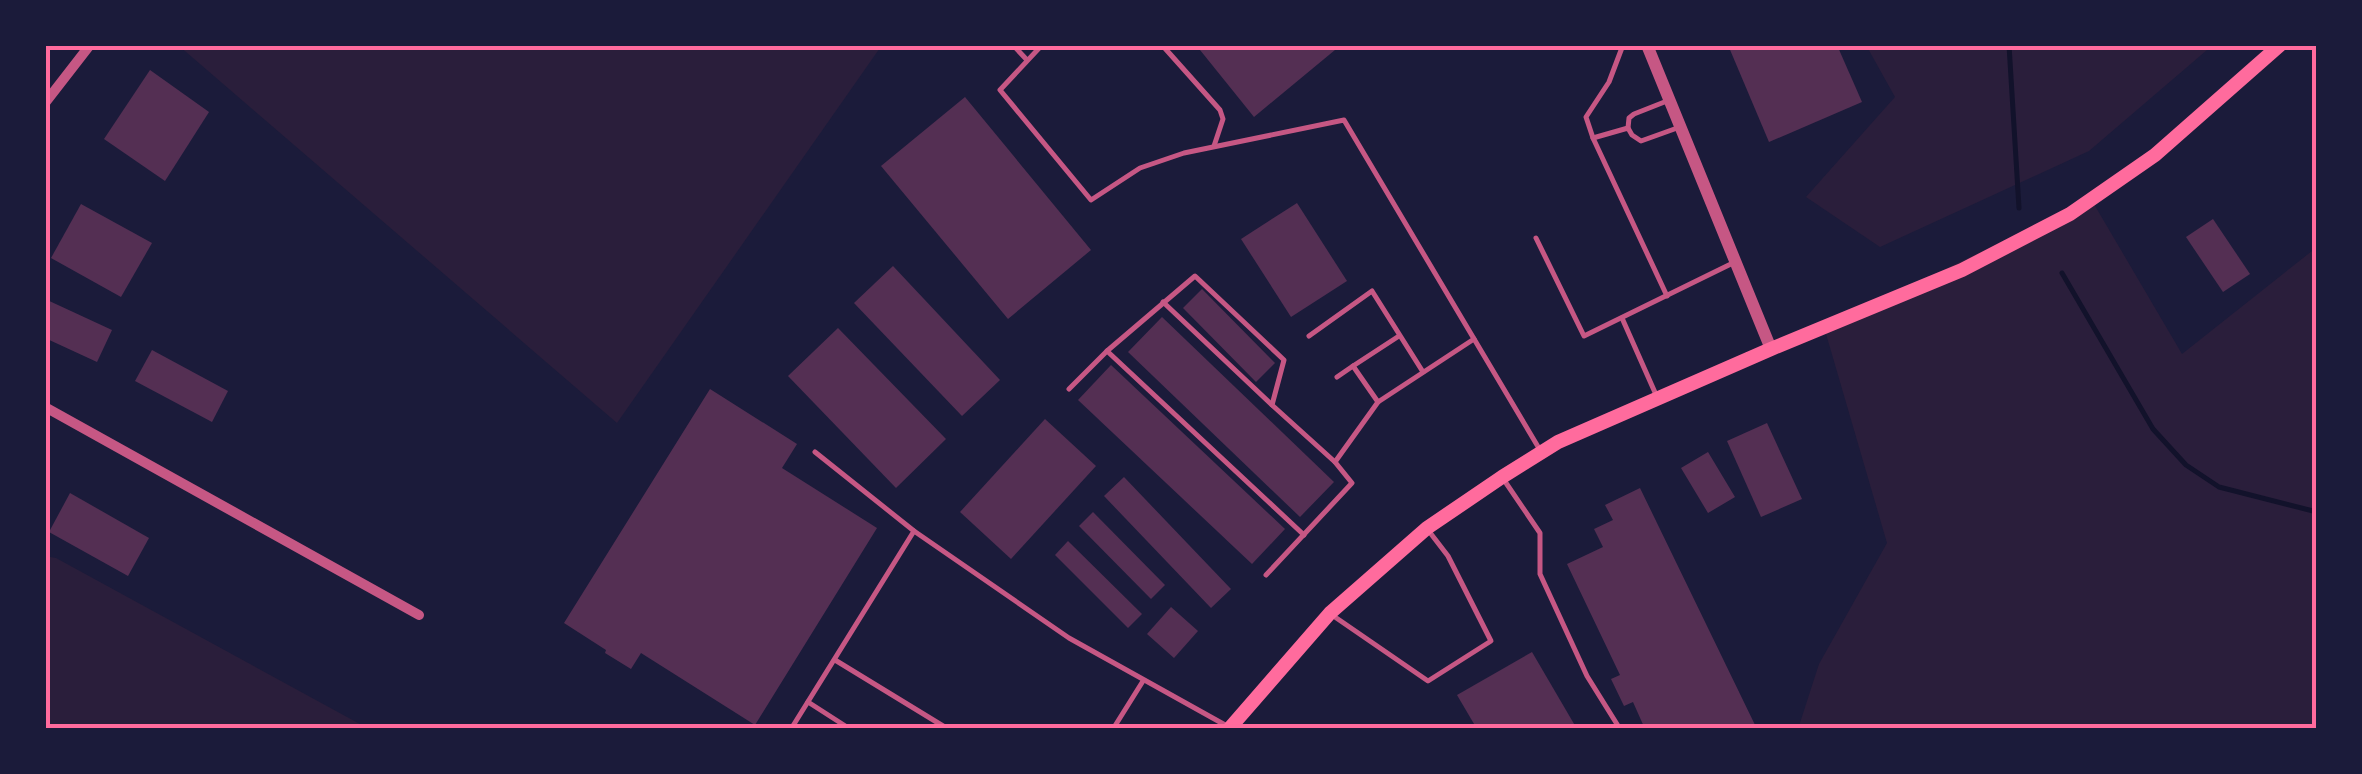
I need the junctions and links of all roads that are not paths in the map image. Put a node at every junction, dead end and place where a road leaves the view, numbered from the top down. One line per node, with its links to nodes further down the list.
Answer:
1 (90, 45): 10 (street)
2 (1013, 45): 8 (lane)
3 (1042, 45): 8 (lane)
4 (1162, 45): 14 (lane)
5 (1624, 45): 13 (lane)
6 (1647, 45): 9 (street)
7 (2280, 45): 23 (main road)
8 (1028, 60): 14 (lane)
9 (1670, 100): 11 (street); 12 (lane)
10 (45, 104)
11 (1680, 127): 12 (lane); 16 (street)
12 (1628, 128): 13 (lane)
13 (1594, 138): 17 (lane)
14 (1214, 146): 22 (lane)
15 (1536, 238): 19 (lane)
16 (1736, 261): 17 (lane); 23 (street)
17 (1667, 296): 19 (lane)
18 (1163, 302): 24 (lane); 31 (lane); 31 (lane)
19 (1622, 318): 29 (lane)
20 (1309, 336): 21 (lane)
21 (1399, 336): 25 (lane); 26 (lane)
22 (1474, 339): 26 (lane); 34 (lane)
23 (1771, 349): 29 (main road)
24 (1107, 351): 28 (lane); 39 (lane)
25 (1353, 366): 27 (lane); 30 (lane)
26 (1423, 372): 30 (lane)
27 (1338, 377)
28 (1069, 389)
29 (1658, 399): 34 (main road)
30 (1378, 402): 35 (lane)
31 (1272, 405): 35 (lane)
32 (45, 407): 42 (street)
33 (815, 452): 38 (lane)
34 (1542, 452): 36 (main road)
35 (1335, 462): 39 (lane)
36 (1502, 478): 37 (main road); 51 (lane)
37 (1427, 528): 41 (main road); 41 (lane)
38 (914, 531): 43 (lane); 44 (lane)
39 (1304, 535): 40 (lane)
40 (1266, 575)
41 (1330, 613): 46 (main road)
42 (419, 615)
43 (834, 660): 45 (lane); 49 (lane)
44 (1143, 681): 46 (lane); 50 (lane)
45 (808, 702): 47 (lane); 48 (lane)
46 (1230, 728)
47 (791, 729)
48 (850, 729)
49 (948, 729)
50 (1113, 729)
51 (1620, 729)

